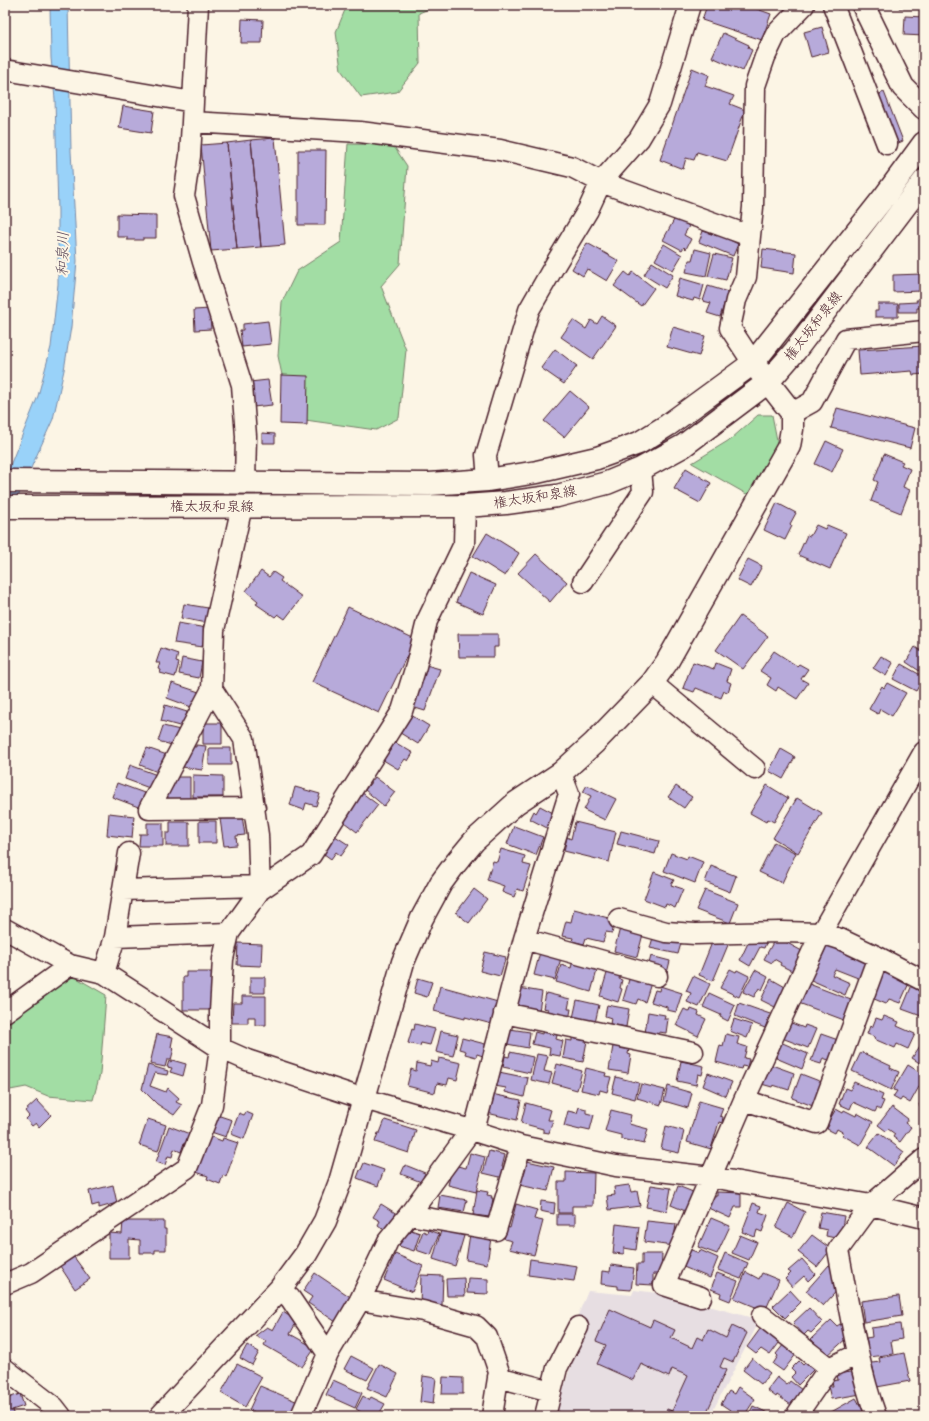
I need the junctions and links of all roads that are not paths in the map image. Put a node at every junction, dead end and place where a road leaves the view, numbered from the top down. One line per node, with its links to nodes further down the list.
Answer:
1 (198, 5): 7 (street)
2 (690, 5): 13 (street)
3 (804, 5): 14 (street)
4 (833, 5): 11 (street)
5 (864, 5): 8 (street)
6 (5, 70): 7 (street)
7 (193, 102): 9 (street)
8 (924, 108)
9 (192, 122): 13 (street); 22 (street)
10 (924, 143): 16 (street, 権太坂和泉線)
11 (887, 144)
12 (924, 181): 17 (street, 権太坂和泉線)
13 (601, 182): 14 (street); 20 (street)
14 (750, 236): 16 (street)
15 (924, 331): 18 (street)
16 (753, 363): 17 (street); 20 (street, 権太坂和泉線)
17 (768, 382): 18 (street); 19 (street, 権太坂和泉線)
18 (792, 413): 27 (street)
19 (641, 469): 24 (street, 権太坂和泉線); 26 (street)
20 (488, 480): 22 (street, 権太坂和泉線)
21 (5, 481): 22 (street, 権太坂和泉線)
22 (245, 483)
23 (242, 506): 24 (street, 権太坂和泉線); 25 (street, 権太坂和泉線); 28 (street)
24 (464, 506): 34 (street)
25 (11, 507)
26 (583, 582)
27 (652, 683): 30 (street); 31 (street)
28 (212, 688): 32 (street); 32 (street)
29 (924, 752): 39 (street)
30 (755, 769)
31 (561, 773): 41 (street); 51 (street)
32 (255, 808): 34 (street)
33 (129, 853): 35 (street)
34 (260, 888): 35 (street); 38 (street)
35 (123, 890): 40 (street)
36 (619, 919): 39 (street)
37 (5, 929): 43 (street)
38 (229, 933): 40 (street); 49 (street)
39 (821, 933): 42 (street); 52 (street)
40 (115, 937): 44 (street)
41 (524, 939): 45 (street); 48 (street)
42 (878, 957): 46 (street); 52 (street)
43 (70, 965): 44 (street); 47 (street)
44 (104, 972): 49 (street)
45 (657, 976)
46 (924, 981)
47 (5, 1012)
48 (504, 1013): 50 (street); 53 (street)
49 (220, 1048): 51 (street); 60 (street)
50 (694, 1052)
51 (364, 1099): 53 (street); 61 (street)
52 (744, 1100): 56 (street)
53 (471, 1130): 54 (street); 58 (street)
54 (521, 1146): 56 (street); 58 (street)
55 (924, 1159): 57 (street)
56 (711, 1177): 57 (street); 62 (street)
57 (871, 1205): 59 (street); 67 (street)
58 (409, 1215): 63 (street)
59 (924, 1218)
60 (5, 1284)
61 (280, 1290): 66 (street); 73 (street)
62 (701, 1297)
63 (360, 1300): 66 (street); 70 (street)
64 (762, 1316): 68 (street)
65 (578, 1327): 71 (street)
66 (328, 1354): 74 (street)
67 (858, 1354): 68 (street); 78 (street)
68 (829, 1368): 77 (street)
69 (5, 1369): 72 (street)
70 (498, 1377): 71 (street); 75 (street)
71 (551, 1391): 76 (street)
72 (61, 1416)
73 (161, 1416)
74 (301, 1416)
75 (492, 1416)
76 (545, 1416)
77 (796, 1416)
78 (876, 1416)

